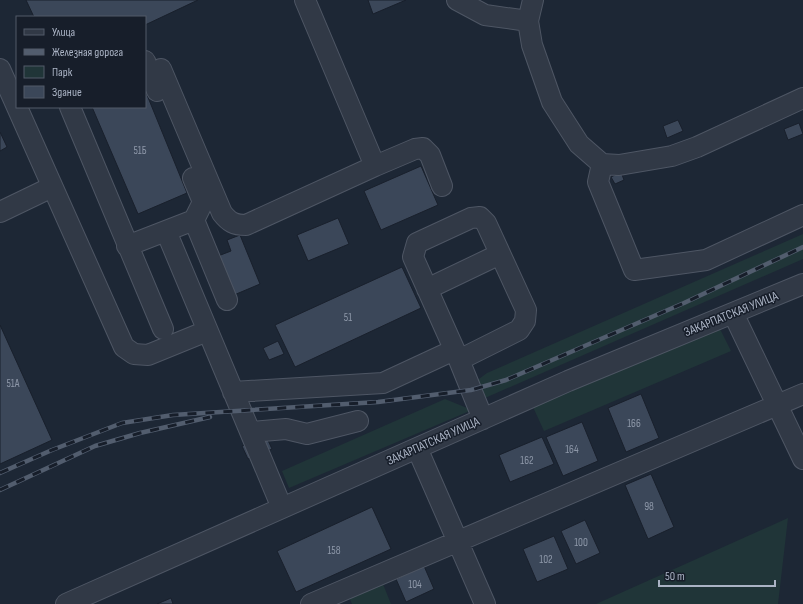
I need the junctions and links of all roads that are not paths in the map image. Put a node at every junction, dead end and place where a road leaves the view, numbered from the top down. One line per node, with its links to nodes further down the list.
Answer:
1 (305, 0): 12 (street)
2 (457, 0): 4 (street)
3 (533, 0): 4 (street)
4 (528, 21): 11 (street)
5 (153, 65): 12 (street); 17 (street)
6 (0, 69): 8 (street)
7 (803, 98): 11 (street)
8 (16, 105)
9 (17, 108): 14 (street)
10 (70, 108): 19 (street)
11 (602, 164): 16 (street)
12 (375, 166): 13 (street)
13 (442, 186)
14 (52, 187): 15 (street); 26 (street)
15 (0, 212)
16 (803, 215)
17 (194, 220): 18 (street); 23 (street)
18 (166, 231): 19 (street); 26 (street)
19 (127, 246): 25 (street)
20 (500, 254): 22 (street); 22 (street); 27 (street)
21 (803, 284): 24 (street, ЗАКАРПАТСКАЯ УЛИЦА)
22 (427, 289): 27 (street)
23 (227, 300)
24 (733, 313): 30 (street); 31 (street, ЗАКАРПАТСКАЯ УЛИЦА)
25 (163, 329)
26 (207, 331): 28 (street)
27 (457, 355): 28 (street); 31 (street)
28 (233, 392): 33 (street)
29 (803, 394): 30 (street)
30 (777, 405): 35 (street); 37 (street)
31 (483, 419): 34 (street, ЗАКАРПАТСКАЯ УЛИЦА)
32 (358, 421): 33 (street)
33 (251, 432): 36 (street)
34 (417, 448): 36 (street, ЗАКАРПАТСКАЯ УЛИЦА); 37 (street)
35 (803, 459)
36 (282, 508): 38 (street, ЗАКАРПАТСКАЯ УЛИЦА)
37 (458, 541): 39 (street); 40 (street)
38 (66, 604)
39 (311, 604)
40 (485, 604)

